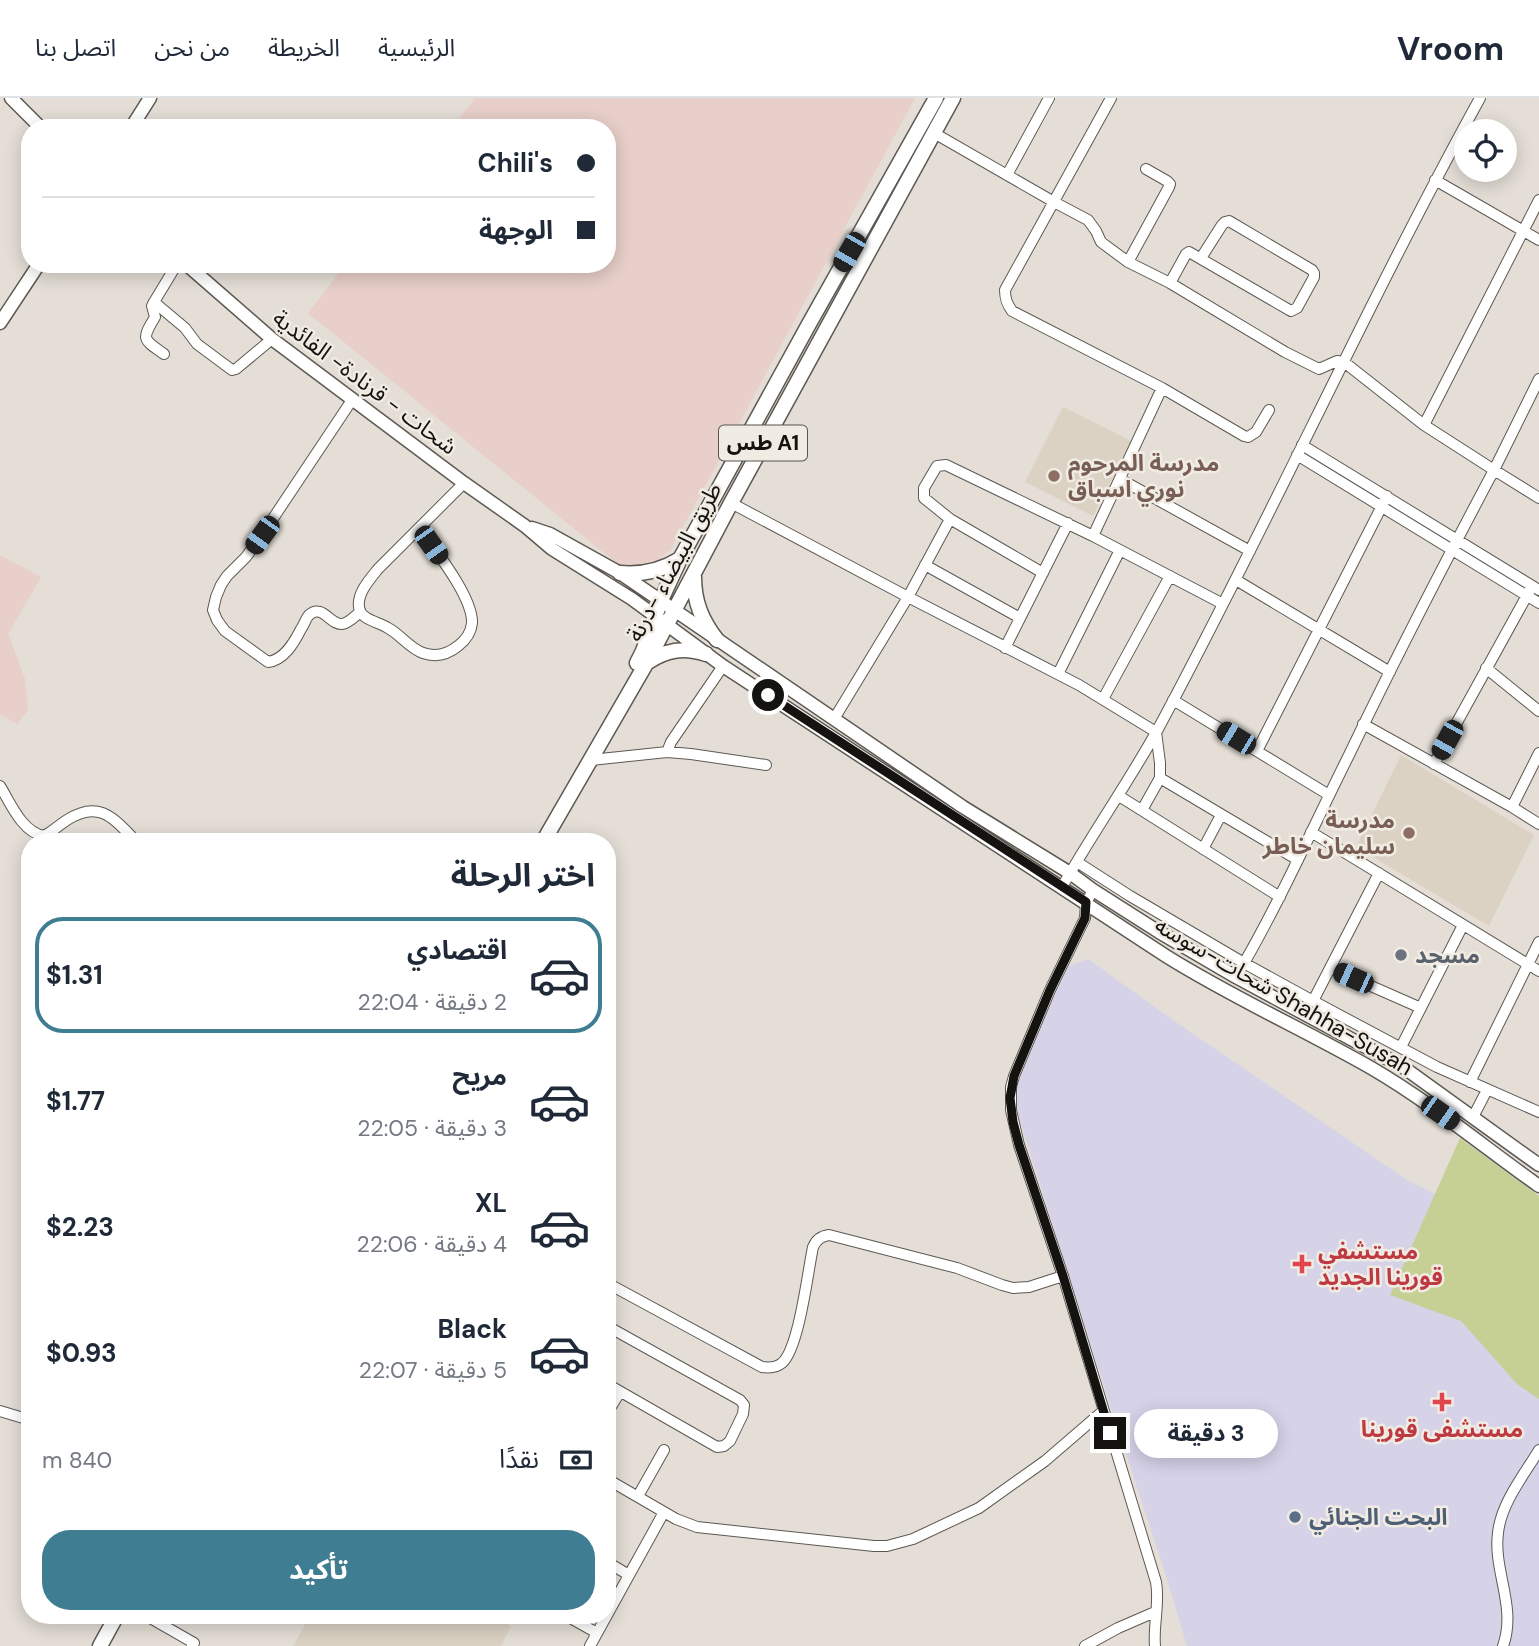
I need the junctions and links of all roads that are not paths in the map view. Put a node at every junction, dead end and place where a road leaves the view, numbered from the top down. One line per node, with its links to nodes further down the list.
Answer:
1 (11, 98): 8 (main road)
2 (150, 98): 9 (main road)
3 (936, 98): 51 (highway, طريق البيضاء -درنة / طس A1)
4 (953, 98): 10 (highway, طريق البيضاء -درنة / طس A1)
5 (1049, 98): 12 (street)
6 (1111, 98): 15 (street)
7 (1480, 98): 13 (street)
8 (32, 119)
9 (137, 119)
10 (934, 133): 12 (street); 40 (highway, طريق البيضاء -درنة / طس A1)
11 (1146, 169): 19 (street)
12 (1006, 175): 15 (street)
13 (1435, 180): 16 (street); 28 (street)
14 (1539, 200): 16 (street)
15 (1054, 202): 19 (street); 30 (street)
16 (1522, 231): 17 (street); 33 (street)
17 (1539, 240)
18 (1201, 258): 18 (street); 23 (street)
19 (1128, 262): 23 (street)
20 (32, 273): 25 (main road)
21 (171, 273): 24 (street)
22 (196, 273): 26 (main road, شحات - قرنادة- الفائدية)
23 (1170, 283): 28 (street)
24 (153, 302): 26 (street); 27 (street)
25 (0, 323)
26 (272, 339): 31 (main road, شحات - قرنادة- الفائدية)
27 (164, 354)
28 (1344, 362): 33 (street); 34 (street)
29 (1539, 379): 35 (street)
30 (1162, 388): 32 (street); 36 (street)
31 (352, 400): 37 (main road, شحات - قرنادة- الفائدية); 65 (street)
32 (1269, 410)
33 (1424, 425): 35 (street)
34 (1300, 450): 38 (street); 41 (street); 50 (street)
35 (1494, 470): 39 (street); 47 (street)
36 (1120, 479): 46 (street); 50 (street)
37 (464, 483): 44 (main road, شحات - قرنادة- الفائدية); 45 (street)
38 (1387, 496): 41 (street); 47 (street)
39 (1539, 498)
40 (731, 503): 55 (highway, طريق البيضاء -درنة / طس A1); 60 (street)
41 (1382, 506): 49 (street); 68 (street)
42 (950, 519): 43 (street); 52 (street); 54 (street)
43 (1068, 523): 46 (street); 54 (street)
44 (525, 526): 53 (main road, شحات-سوسه Shahha-Susah); 67 (main road, شحات-سوسه Shahha-Susah)
45 (420, 529): 65 (street); 65 (street)
46 (1093, 536): 48 (street)
47 (1457, 539): 49 (street); 58 (street)
48 (1120, 550): 56 (street); 76 (street)
49 (1451, 550): 59 (street); 75 (street)
50 (1250, 551): 57 (street)
51 (680, 559): 53 (highway); 61 (highway, طريق البيضاء -درنة / طس A1)
52 (925, 565): 60 (street); 66 (street)
53 (620, 573): 61 (main road, شحات-سوسه Shahha-Susah)
54 (1043, 573): 66 (street)
55 (695, 574): 64 (highway, طريق البيضاء -درنة / طس A1); 69 (highway)
56 (1170, 576): 63 (street); 77 (street)
57 (1236, 580): 63 (street); 68 (street)
58 (1536, 588): 59 (street)
59 (1527, 596): 62 (street); 74 (street)
60 (908, 597): 70 (street); 80 (street)
61 (660, 600): 64 (main road, شحات-سوسه Shahha-Susah); 67 (highway, طريق البيضاء -درنة / طس A1)
62 (1539, 603)
63 (1223, 604): 78 (street)
64 (675, 610): 67 (highway, طريق البيضاء -درنة / طس A1); 69 (main road, شحات-سوسه Shahha-Susah)
65 (360, 611)
66 (1020, 618): 70 (street)
67 (661, 620): 71 (main road, شحات-سوسه Shahha-Susah); 72 (highway, طريق البيضاء -درنة / طس A1); 91 (highway)
68 (1320, 631): 75 (street); 83 (street)
69 (717, 640): 80 (main road, شحات-سوسه Shahha-Susah)
70 (1005, 648): 76 (street)
71 (706, 654): 72 (highway); 73 (main road, شحات-سوسه Shahha-Susah)
72 (647, 662): 86 (highway, طريق البيضاء -درنة / طس A1)
73 (723, 666): 84 (street); 107 (main road, شحات-سوسه Shahha-Susah)
74 (1486, 668): 79 (street); 87 (street)
75 (1390, 672): 81 (street)
76 (1058, 674): 77 (street)
77 (1103, 699): 82 (street)
78 (1173, 700): 82 (street); 83 (street)
79 (1539, 711)
80 (834, 719): 105 (main road, شحات-سوسه Shahha-Susah)
81 (1363, 724): 87 (street); 92 (street)
82 (1156, 732): 89 (street); 93 (street)
83 (1257, 751): 92 (street)
84 (667, 752): 86 (street); 88 (street)
85 (1539, 753): 94 (street)
86 (591, 760): 91 (highway, طريق البيضاء -درنة / طس A1)
87 (1434, 764): 94 (street)
88 (766, 765)
89 (1160, 778): 95 (street); 96 (street)
90 (0, 786): 99 (street)
91 (573, 789): 102 (highway, طس A1)
92 (1329, 795): 98 (street)
93 (1119, 796): 95 (street); 105 (street)
94 (1512, 807): 97 (street)
95 (1143, 810): 103 (street)
96 (1222, 815): 103 (street); 104 (street)
97 (1539, 824)
98 (1311, 832): 104 (street); 106 (street)
99 (34, 833)
100 (49, 833): 101 (street)
101 (127, 833)
102 (548, 833)
103 (1203, 849): 109 (street)
104 (1298, 860): 109 (street)
105 (1073, 867): 107 (street); 108 (main road, شحات-سوسه Shahha-Susah); 114 (street)
106 (1379, 873): 111 (street); 115 (street)
107 (1062, 887): 110 (main road, شحات-سوسه Shahha-Susah)
108 (1093, 890): 110 (street); 117 (main road, شحات-سوسه Shahha-Susah)
109 (1280, 897): 114 (street)
110 (1086, 902): 126 (main road, شحات-سوسه Shahha-Susah); 127 (street)
111 (1463, 925): 113 (street); 119 (street)
112 (1539, 942): 113 (street)
113 (1533, 960): 116 (street); 121 (street)
114 (1244, 963): 117 (street); 118 (street)
115 (1330, 968): 118 (street); 119 (street)
116 (1539, 971)
117 (1236, 977): 124 (main road, شحات-سوسه Shahha-Susah)
118 (1312, 1001): 120 (street)
119 (1421, 1008): 120 (street)
120 (1401, 1047): 121 (street)
121 (1470, 1082): 122 (street)
122 (1487, 1090): 123 (street); 124 (street)
123 (1539, 1112)
124 (1473, 1117): 125 (main road, شحات-سوسه Shahha-Susah)
125 (1539, 1165)
126 (1539, 1186)
127 (1063, 1276): 128 (street); 134 (street)
128 (616, 1288)
129 (616, 1331): 131 (street)
130 (616, 1390): 131 (street)
131 (620, 1392): 132 (street)
132 (616, 1398)
133 (0, 1411): 135 (street)
134 (1103, 1412): 140 (street); 144 (street)
135 (21, 1417)
136 (664, 1450): 139 (street)
137 (1539, 1450): 155 (street)
138 (616, 1484): 139 (street)
139 (638, 1496): 140 (street)
140 (664, 1512): 142 (street)
141 (616, 1567): 142 (street)
142 (629, 1575): 143 (street)
143 (616, 1599)
144 (1155, 1612): 153 (street); 154 (street)
145 (112, 1624): 150 (highway)
146 (161, 1624): 151 (street)
147 (581, 1624): 149 (street)
148 (602, 1624): 149 (street)
149 (597, 1633): 152 (street)
150 (100, 1646)
151 (192, 1646)
152 (590, 1646)
153 (1085, 1646)
154 (1155, 1646)
155 (1503, 1646)

